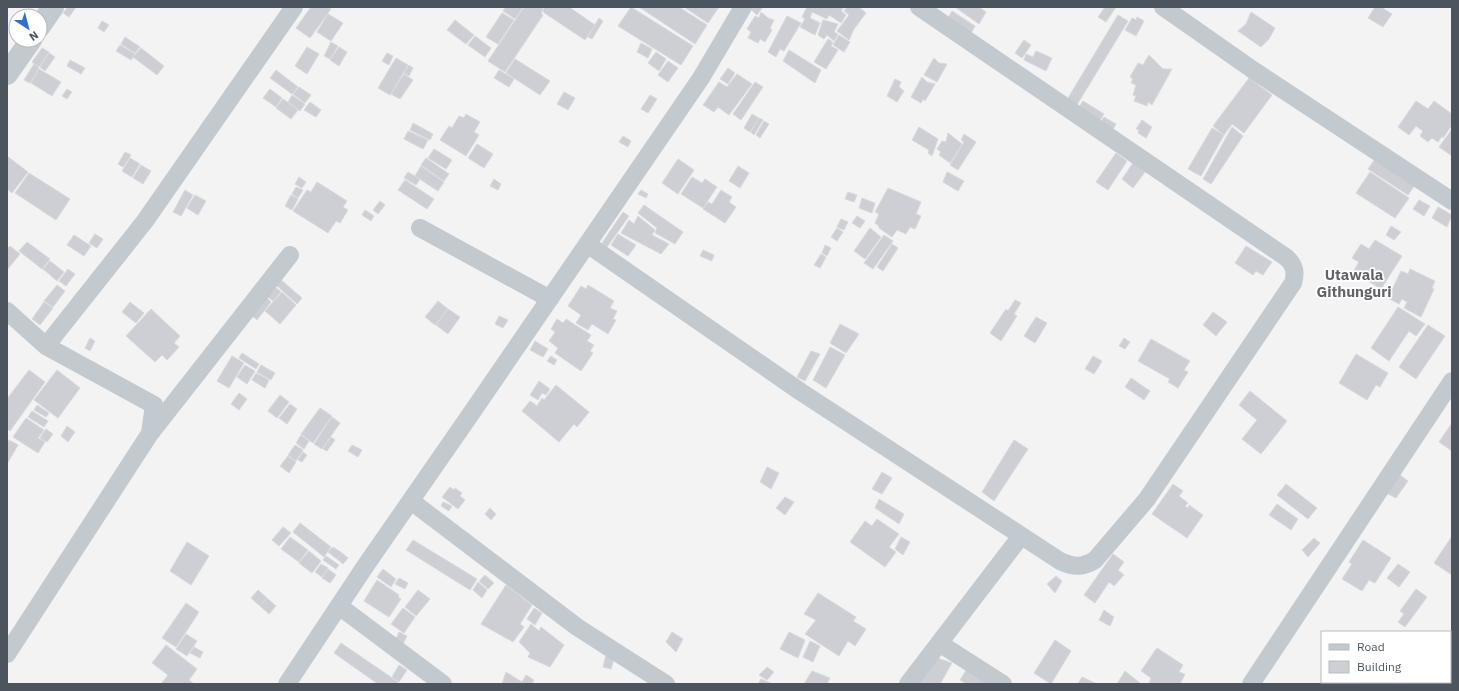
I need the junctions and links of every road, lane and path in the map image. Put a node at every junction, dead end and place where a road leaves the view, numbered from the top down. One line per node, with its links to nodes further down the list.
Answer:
1 (54, 7): 6 (street)
2 (294, 7): 15 (street)
3 (743, 7): 11 (street)
4 (919, 7): 19 (street)
5 (1163, 7): 9 (street)
6 (48, 15)
7 (25, 48): 8 (street)
8 (7, 74)
9 (1452, 201)
10 (420, 228): 13 (street)
11 (587, 244): 13 (street); 19 (street)
12 (290, 255): 17 (street)
13 (550, 299): 18 (street)
14 (7, 311): 15 (street)
15 (46, 346): 17 (street)
16 (1452, 381): 28 (street)
17 (149, 435): 22 (street)
18 (411, 501): 20 (street); 25 (street)
19 (1021, 536): 21 (street)
20 (339, 606): 23 (street); 24 (street)
21 (939, 643): 26 (street); 27 (street)
22 (7, 654)
23 (287, 684)
24 (443, 684)
25 (666, 684)
26 (908, 684)
27 (1003, 684)
28 (1251, 684)

